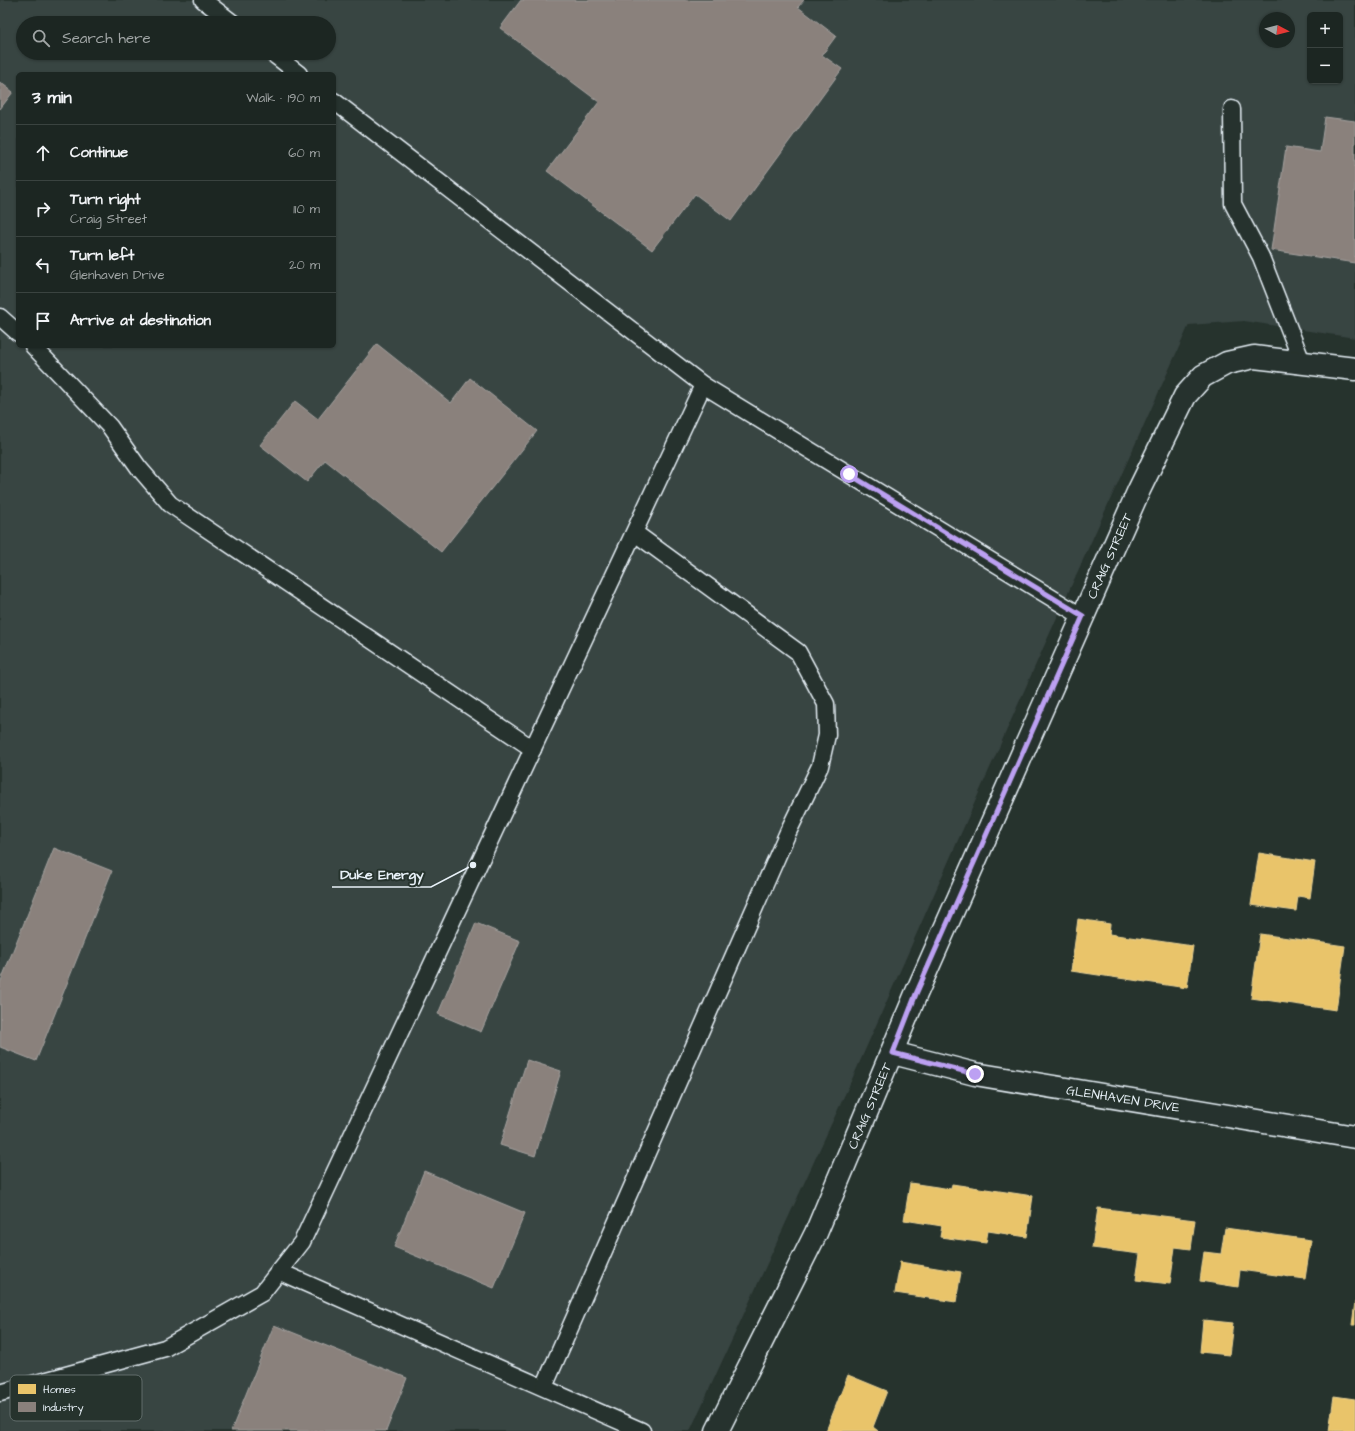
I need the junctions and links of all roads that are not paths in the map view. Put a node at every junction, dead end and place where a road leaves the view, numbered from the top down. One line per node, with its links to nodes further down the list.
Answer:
1 (203, 0): 2 (lane)
2 (224, 16)
3 (281, 60): 4 (lane)
4 (296, 72)
5 (336, 103): 12 (lane)
6 (1232, 109): 10 (lane)
7 (0, 317): 8 (lane)
8 (16, 331)
9 (35, 348): 15 (lane)
10 (1302, 362): 11 (street, CRAIG STREET); 14 (street, CRAIG STREET)
11 (1355, 369)
12 (702, 385): 13 (lane); 14 (lane)
13 (635, 533): 15 (lane); 20 (lane)
14 (1083, 616): 16 (street, CRAIG STREET)
15 (534, 749): 18 (lane)
16 (893, 1053): 17 (street, GLENHAVEN DRIVE); 24 (street, CRAIG STREET)
17 (1355, 1137)
18 (278, 1271): 19 (lane); 20 (lane)
19 (66, 1375)
20 (544, 1387): 23 (lane)
21 (10, 1390): 22 (lane)
22 (0, 1393)
23 (642, 1431)
24 (717, 1431)

